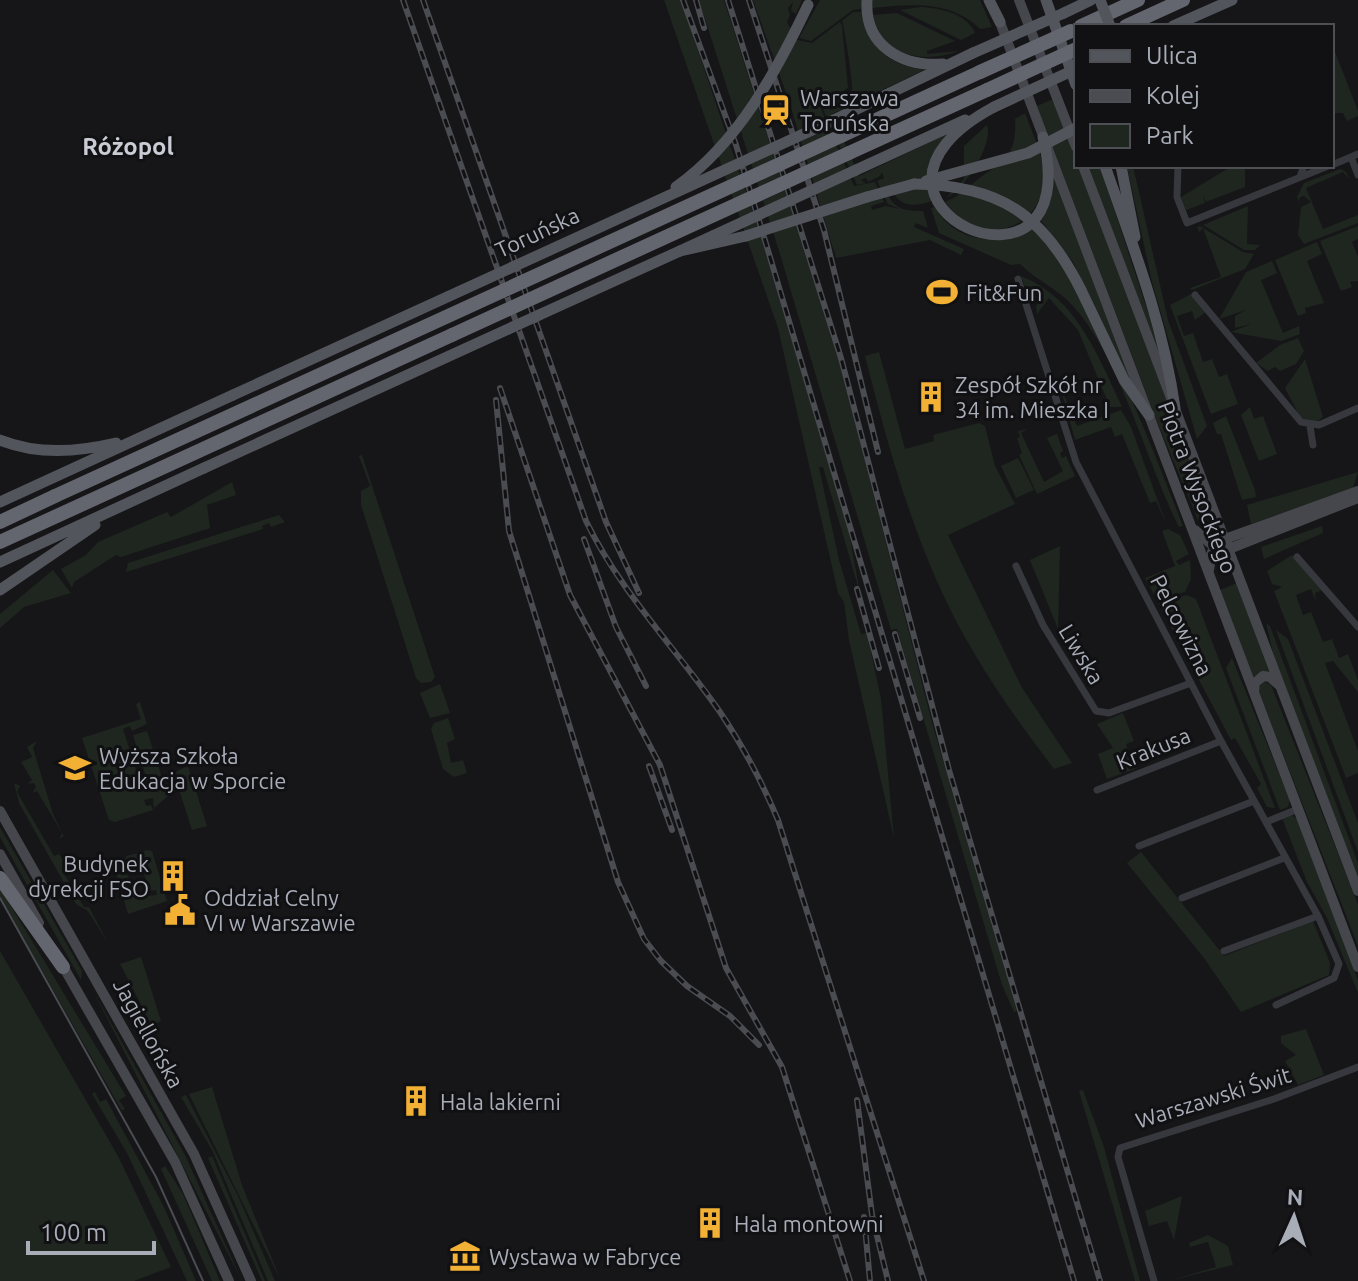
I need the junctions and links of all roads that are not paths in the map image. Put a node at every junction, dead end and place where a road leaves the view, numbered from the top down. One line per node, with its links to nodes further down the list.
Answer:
1 (990, 0): 11 (main road)
2 (1046, 0): 20 (main road)
3 (1091, 0): 18 (main road, Toruńska, bridge)
4 (1100, 0): 13 (main road, bridge)
5 (1138, 0): 12 (highway, Toruńska)
6 (1183, 0): 14 (highway)
7 (1232, 0): 15 (main road)
8 (810, 2): 36 (main road, bridge)
9 (1021, 5): 24 (main road)
10 (867, 8): 18 (main road)
11 (1000, 22): 23 (main road, Piotra Wysockiego)
12 (1085, 24)
13 (1109, 24)
14 (1130, 24)
15 (1180, 24)
16 (1074, 29): 51 (highway, Toruńska, bridge)
17 (1074, 50): 54 (highway, bridge)
18 (955, 61): 36 (main road, Toruńska, bridge)
19 (1074, 70): 21 (main road, bridge)
20 (1074, 79)
21 (994, 107): 23 (main road); 38 (main road, bridge)
22 (1074, 129): 35 (main road, bridge)
23 (1043, 137): 43 (main road, Piotra Wysockiego)
24 (1074, 142)
25 (1354, 156): 26 (street); 33 (street)
26 (1334, 163)
27 (1084, 168): 41 (main road, Piotra Wysockiego)
28 (1106, 168): 37 (main road)
29 (1121, 168): 37 (main road)
30 (1178, 168): 34 (street)
31 (1303, 168): 34 (street)
32 (1322, 168): 34 (street)
33 (1358, 175)
34 (1300, 177)
35 (914, 184): 38 (main road, bridge); 43 (main road, bridge)
36 (634, 211): 45 (main road, Toruńska, bridge)
37 (1137, 250): 41 (main road)
38 (680, 251): 53 (main road, bridge)
39 (1018, 279): 62 (street, Pelcowizna)
40 (1195, 295): 44 (street)
41 (1175, 408): 55 (main road, Piotra Wysockiego)
42 (1358, 408): 44 (street)
43 (1149, 415): 52 (main road, Piotra Wysockiego)
44 (1310, 426): 47 (street)
45 (162, 428): 46 (main road); 50 (main road, Toruńska)
46 (0, 440)
47 (1313, 445)
48 (1358, 491): 55 (main road)
49 (1358, 498): 55 (main road)
50 (0, 502)
51 (0, 522)
52 (1191, 526): 55 (main road); 59 (main road, Piotra Wysockiego)
53 (73, 534): 57 (main road); 60 (main road)
54 (0, 542)
55 (1223, 544): 59 (main road); 63 (main road, Piotra Wysockiego)
56 (1297, 557): 61 (street)
57 (0, 562)
58 (1016, 566): 62 (street, Liwska)
59 (1212, 582): 64 (main road, Piotra Wysockiego)
60 (0, 590)
61 (1358, 627)
62 (1191, 683): 65 (street, Pelcowizna)
63 (1281, 687): 64 (main road); 75 (main road, Piotra Wysockiego)
64 (1254, 693): 68 (main road, Piotra Wysockiego)
65 (1221, 741): 66 (street, Krakusa); 67 (street, Pelcowizna)
66 (1097, 790)
67 (1254, 801): 70 (street, Pelcowizna); 71 (street)
68 (1298, 809): 70 (street); 80 (main road, Piotra Wysockiego)
69 (0, 811): 84 (main road, Jagiellońska)
70 (1266, 822): 73 (street, Pelcowizna)
71 (1139, 846)
72 (0, 854): 79 (main road, Jagiellońska)
73 (1284, 858): 76 (street); 77 (street, Pelcowizna)
74 (0, 878): 79 (highway)
75 (1358, 891)
76 (1182, 898)
77 (1318, 916): 78 (street); 81 (street, Pelcowizna)
78 (1224, 951)
79 (63, 967): 83 (main road, Jagiellońska)
80 (1358, 967)
81 (1276, 1005)
82 (1358, 1067): 85 (street, Warszawski Świt)
83 (229, 1281)
84 (251, 1281)
85 (1154, 1281)

